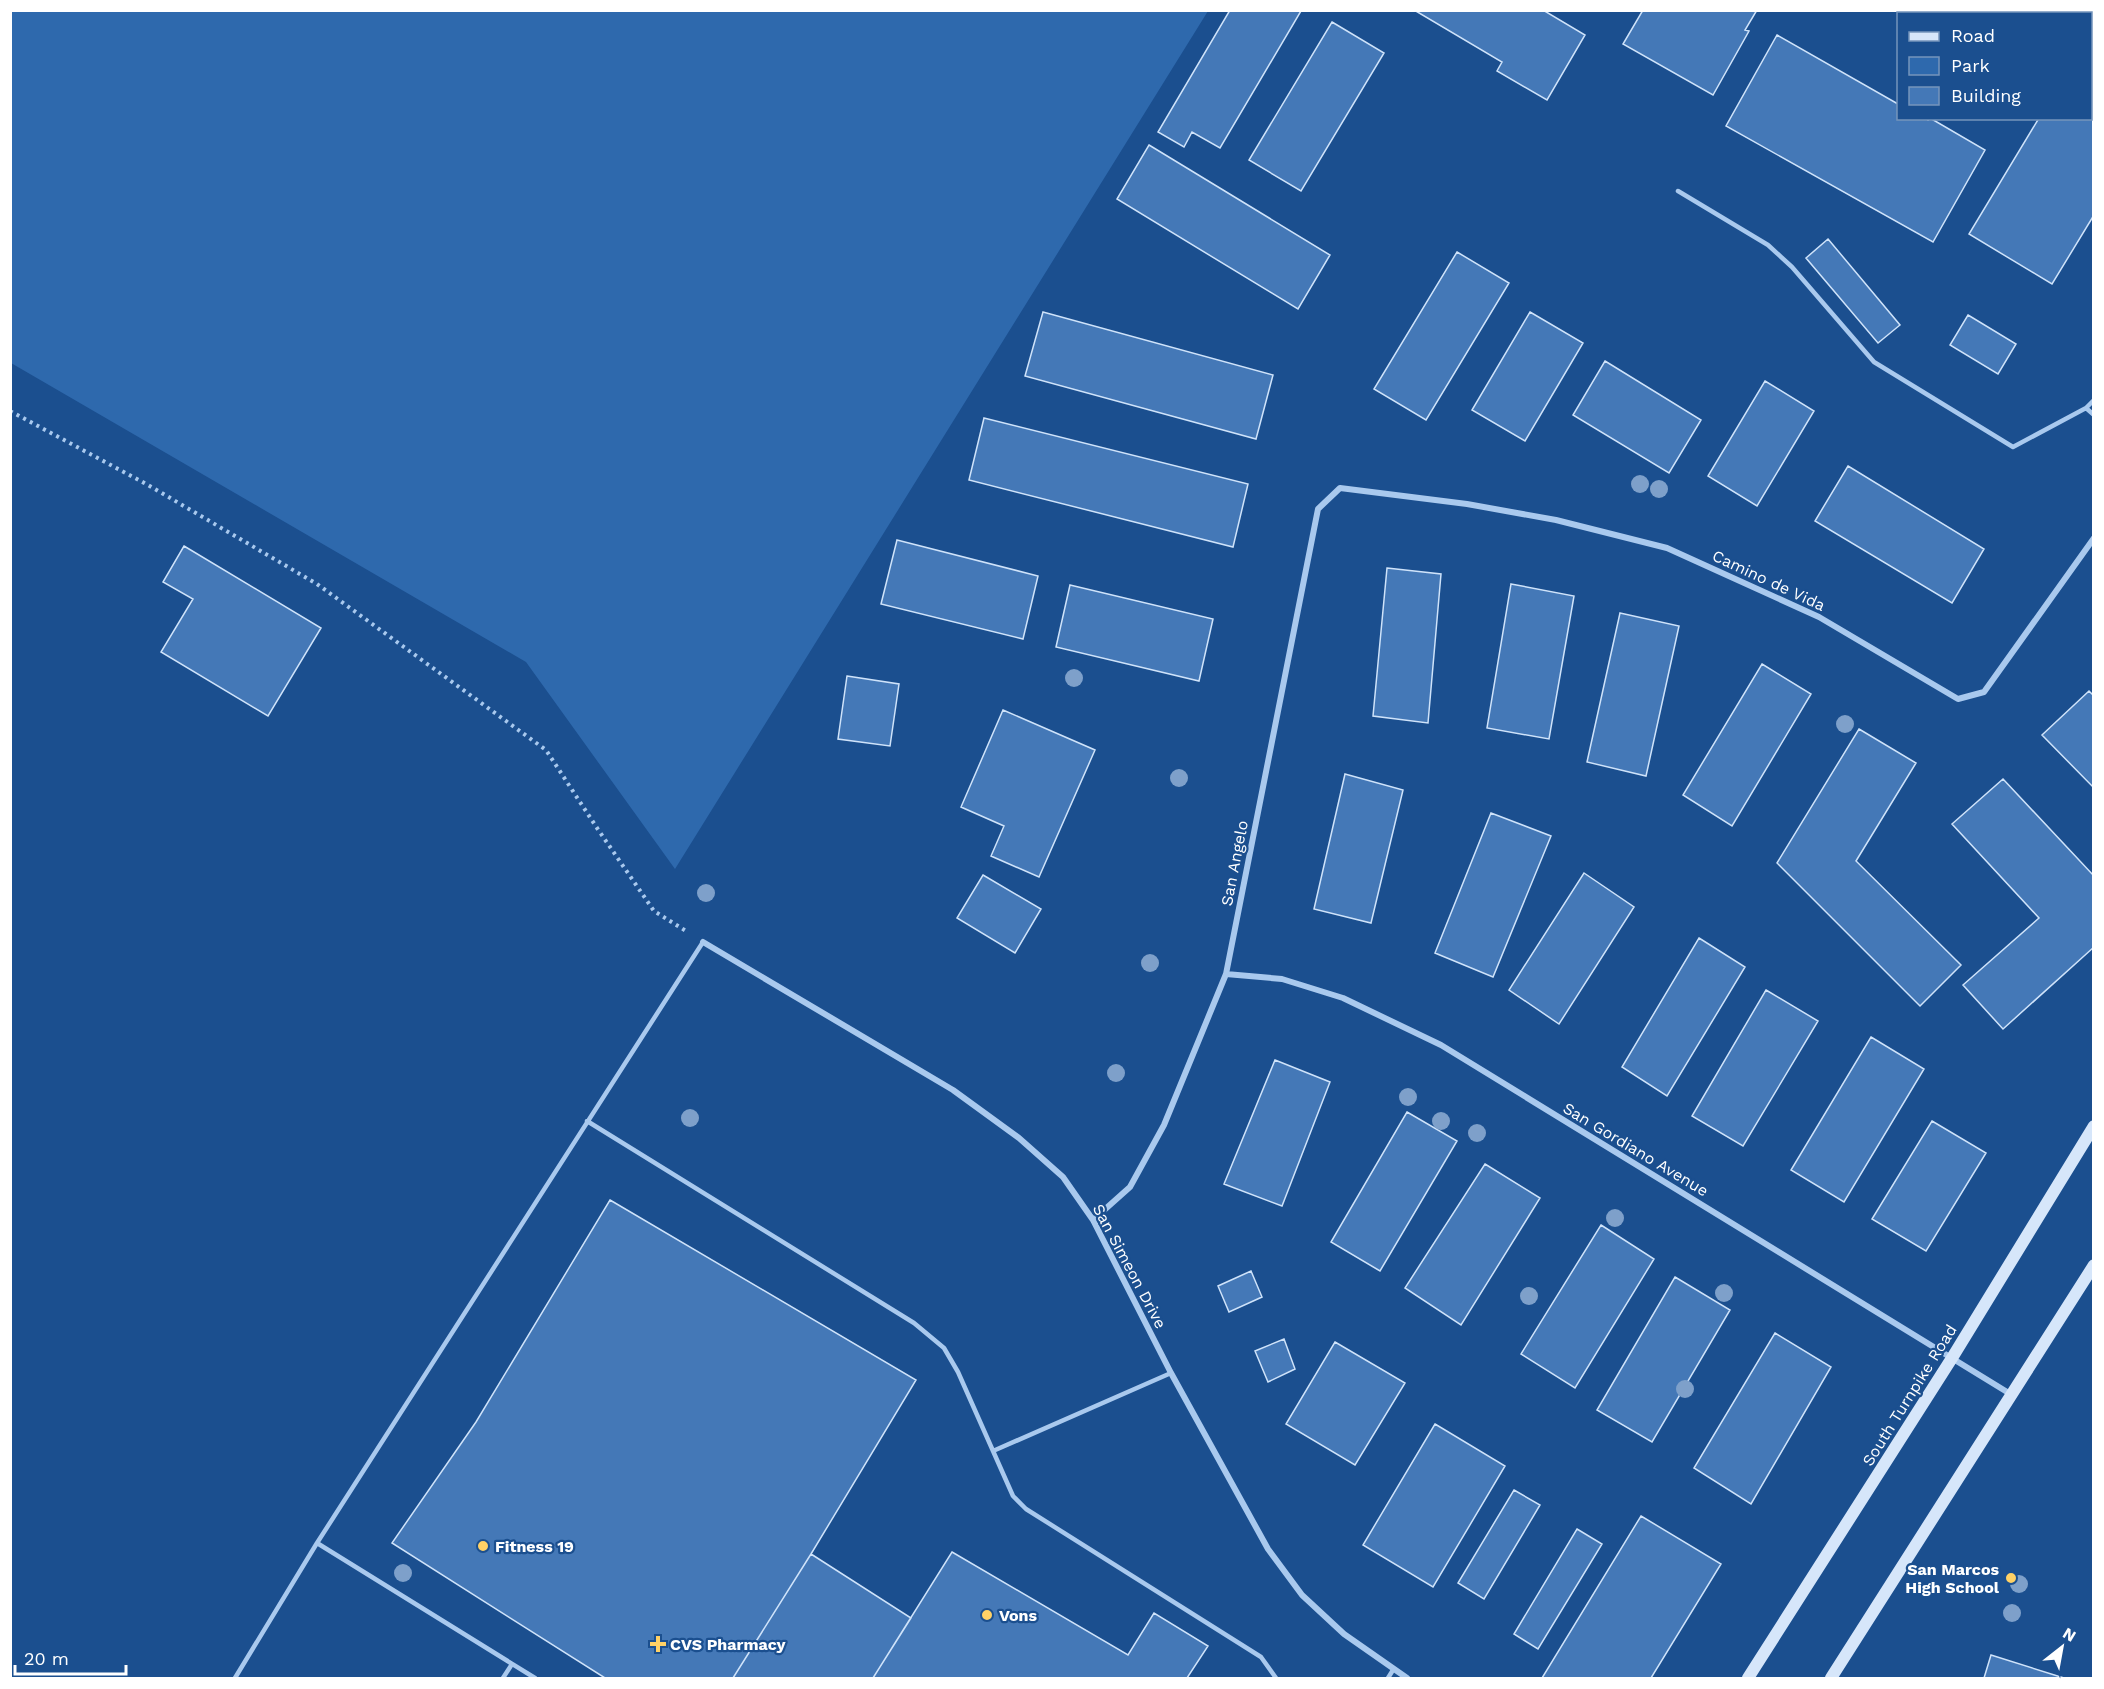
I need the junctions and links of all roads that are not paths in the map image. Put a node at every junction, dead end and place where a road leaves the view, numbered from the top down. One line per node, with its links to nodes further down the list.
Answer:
1 (1678, 191): 3 (lane)
2 (2094, 400): 3 (lane)
3 (2086, 408): 4 (lane)
4 (2094, 415)
5 (1340, 488): 6 (street, Camino de Vida); 8 (street, San Angelo)
6 (2094, 538)
7 (703, 942): 9 (lane); 11 (street, San Simeon Drive)
8 (1226, 974): 11 (street, San Angelo); 13 (street, San Gordiano Avenue)
9 (587, 1121): 16 (lane); 17 (lane)
10 (2094, 1126): 13 (main road, South Turnpike Road)
11 (1094, 1220): 14 (street, San Simeon Drive)
12 (2094, 1265): 15 (main road)
13 (1952, 1358): 15 (street, San Gordiano Avenue); 26 (main road, South Turnpike Road)
14 (1171, 1373): 16 (lane); 19 (street, San Simeon Drive)
15 (2012, 1395): 27 (main road)
16 (993, 1451): 23 (lane)
17 (317, 1543): 18 (lane); 20 (lane)
18 (512, 1664): 21 (lane); 22 (lane)
19 (1393, 1670): 24 (lane); 25 (street, San Simeon Drive)
20 (235, 1678)
21 (503, 1678)
22 (535, 1678)
23 (1276, 1678)
24 (1388, 1678)
25 (1407, 1678)
26 (1748, 1678)
27 (1831, 1678)

